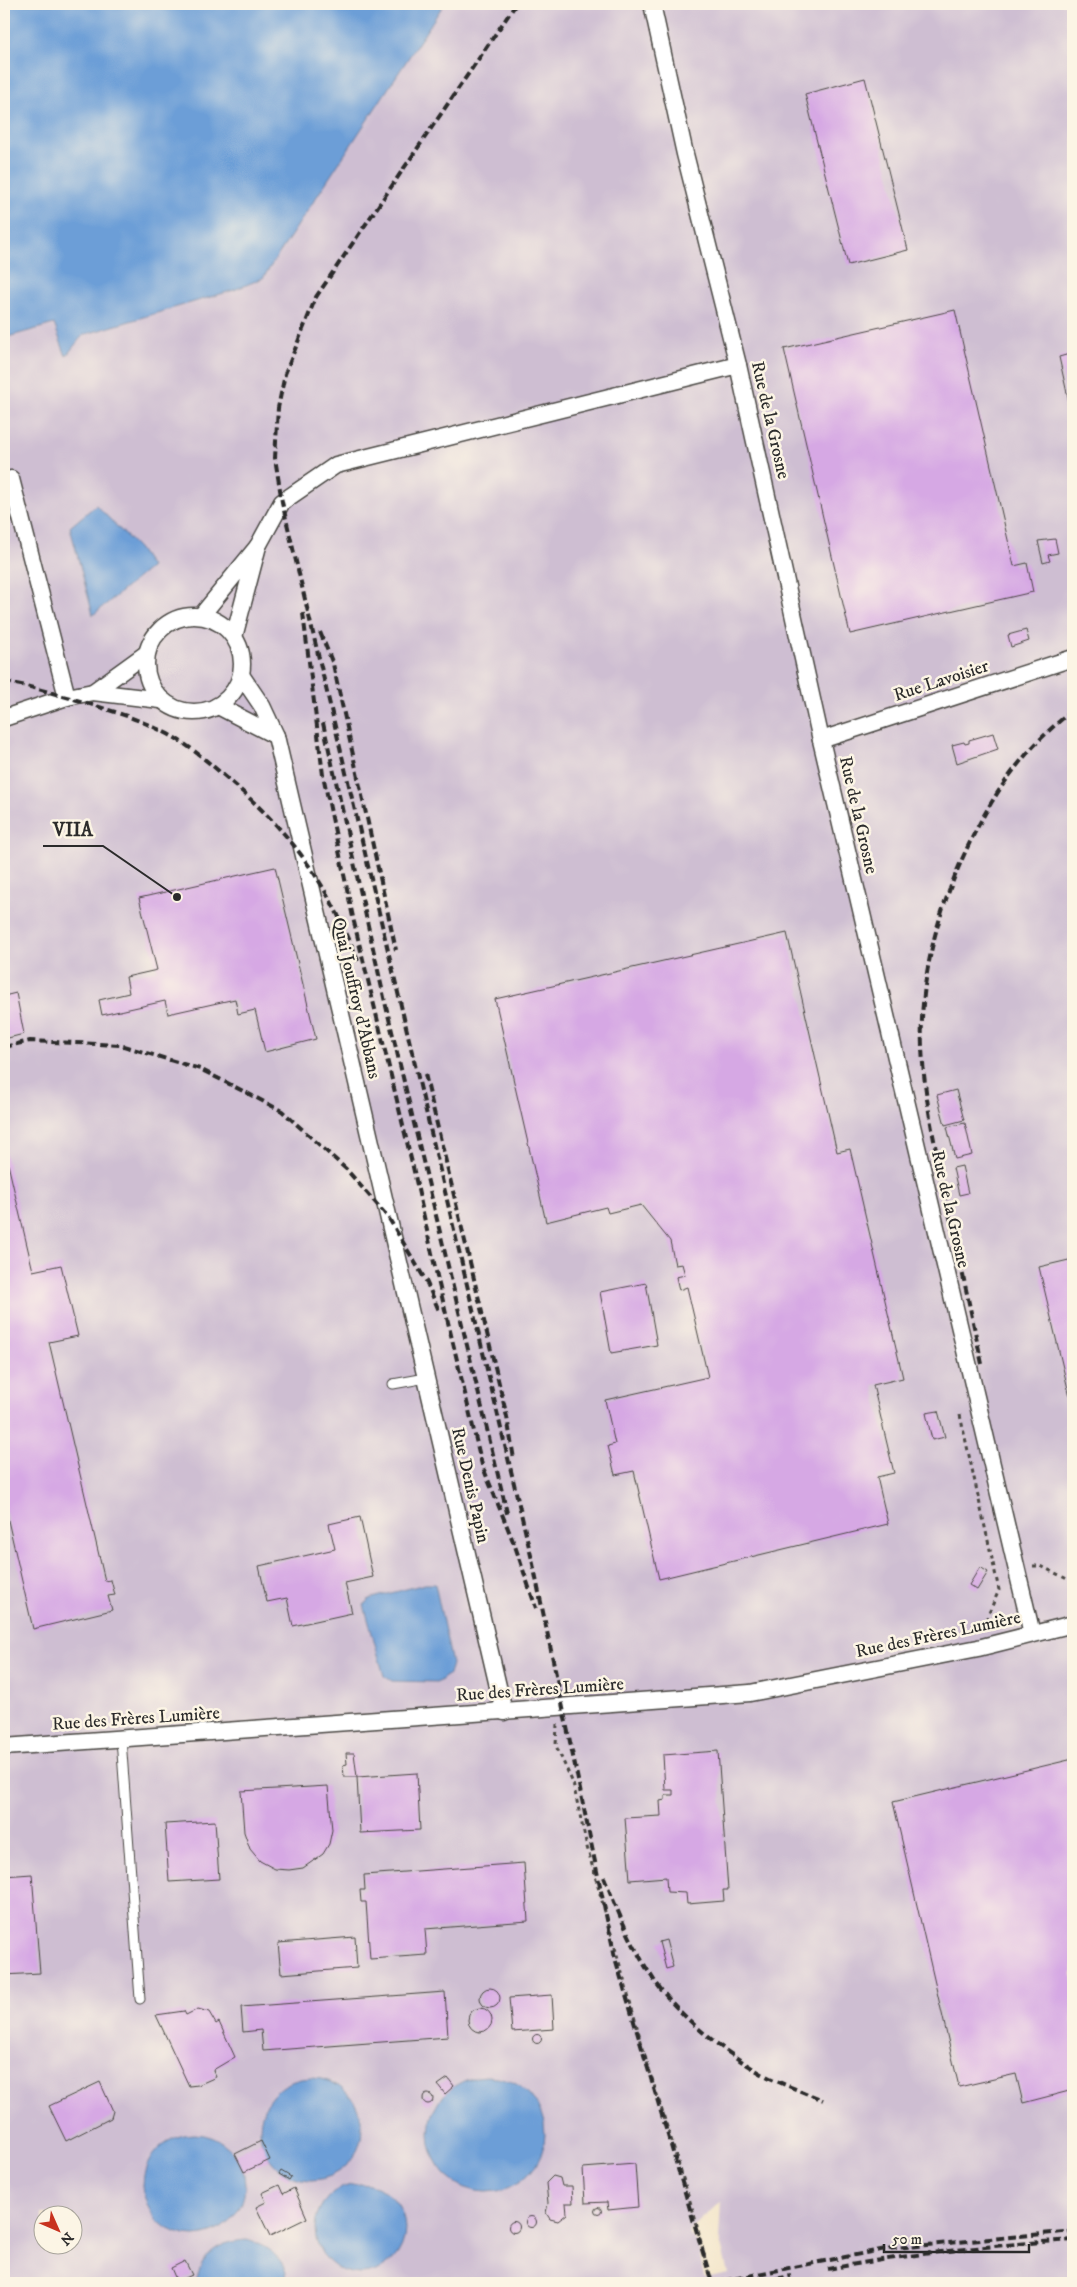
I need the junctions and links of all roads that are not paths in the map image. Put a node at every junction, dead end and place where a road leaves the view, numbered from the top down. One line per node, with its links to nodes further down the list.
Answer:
1 (652, 4): 2 (street, Rue de la Grosne)
2 (738, 365): 4 (street); 16 (street, Rue de la Grosne)
3 (10, 479): 11 (street)
4 (258, 546): 5 (street); 6 (street)
5 (201, 616): 6 (street); 7 (street)
6 (234, 638): 9 (street)
7 (147, 653): 10 (street); 12 (street)
8 (1073, 658): 16 (street, Rue Lavoisier)
9 (241, 675): 13 (street); 15 (street, Quai Jouffroy d'Abbans)
10 (93, 692): 11 (street); 12 (street)
11 (67, 697): 14 (street)
12 (161, 700): 13 (street)
13 (218, 706): 15 (street)
14 (4, 718)
15 (276, 736): 17 (street, Quai Jouffroy d'Abbans)
16 (821, 740): 21 (street, Rue de la Grosne)
17 (400, 1268): 18 (street, Rue Denis Papin)
18 (426, 1378): 19 (lane); 22 (street, Rue Denis Papin)
19 (393, 1384)
20 (1073, 1624): 21 (street, Rue des Frères Lumière)
21 (1032, 1634): 22 (street, Rue des Frères Lumière)
22 (504, 1712): 23 (street, Rue des Frères Lumière)
23 (122, 1739): 24 (street, Rue des Frères Lumière); 25 (lane)
24 (4, 1747)
25 (140, 1999)

